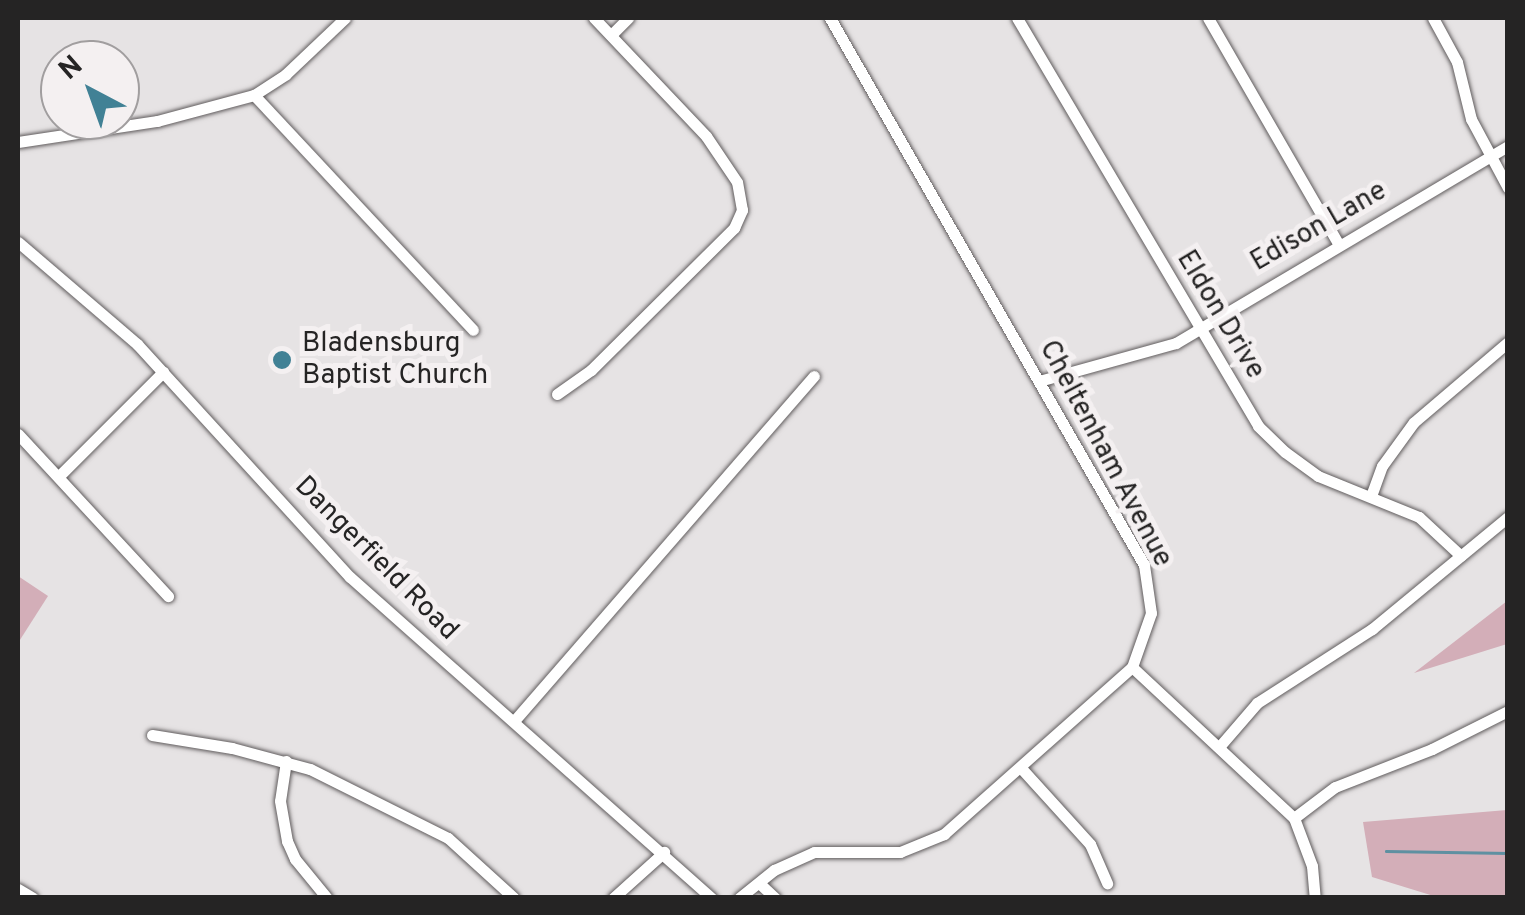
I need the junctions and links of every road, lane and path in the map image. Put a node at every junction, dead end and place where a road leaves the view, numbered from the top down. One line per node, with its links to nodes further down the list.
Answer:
1 (345, 18): 9 (street)
2 (594, 18): 8 (street)
3 (628, 18): 8 (street)
4 (830, 18): 21 (street, Cheltenham Avenue)
5 (1018, 18): 17 (street, Eldon Drive)
6 (1208, 18): 15 (street)
7 (1432, 18): 12 (street)
8 (610, 34): 22 (street)
9 (254, 95): 10 (street); 16 (street)
10 (18, 142)
11 (1508, 146): 12 (street, Edison Lane)
12 (1490, 156): 13 (street); 15 (street, Edison Lane)
13 (1508, 188)
14 (18, 242): 19 (street, Dangerfield Road)
15 (1338, 245): 17 (street, Edison Lane)
16 (473, 330)
17 (1198, 330): 21 (street, Edison Lane); 25 (street, Eldon Drive)
18 (1508, 342): 25 (street)
19 (163, 372): 24 (street); 31 (street, Dangerfield Road)
20 (814, 376): 31 (street)
21 (1039, 381): 29 (street, Cheltenham Avenue)
22 (557, 394)
23 (18, 434): 24 (street)
24 (60, 475): 28 (street)
25 (1371, 496): 27 (street, Eldon Drive)
26 (1508, 518): 27 (street)
27 (1461, 556): 33 (street)
28 (168, 596)
29 (1132, 667): 33 (street); 35 (street, Cheltenham Avenue)
30 (1508, 711): 36 (street)
31 (514, 722): 37 (street, Dangerfield Road)
32 (152, 735): 34 (street)
33 (1219, 747): 36 (street)
34 (286, 761): 42 (street); 43 (street)
35 (1021, 768): 38 (street); 39 (street, Cheltenham Avenue)
36 (1294, 818): 48 (street)
37 (664, 852): 44 (street); 45 (street, Dangerfield Road)
38 (1107, 882)
39 (759, 883): 46 (street, Cheltenham Avenue); 47 (street)
40 (18, 889): 41 (street)
41 (33, 898)
42 (328, 898)
43 (514, 898)
44 (613, 898)
45 (712, 898)
46 (739, 898)
47 (775, 898)
48 (1315, 898)

